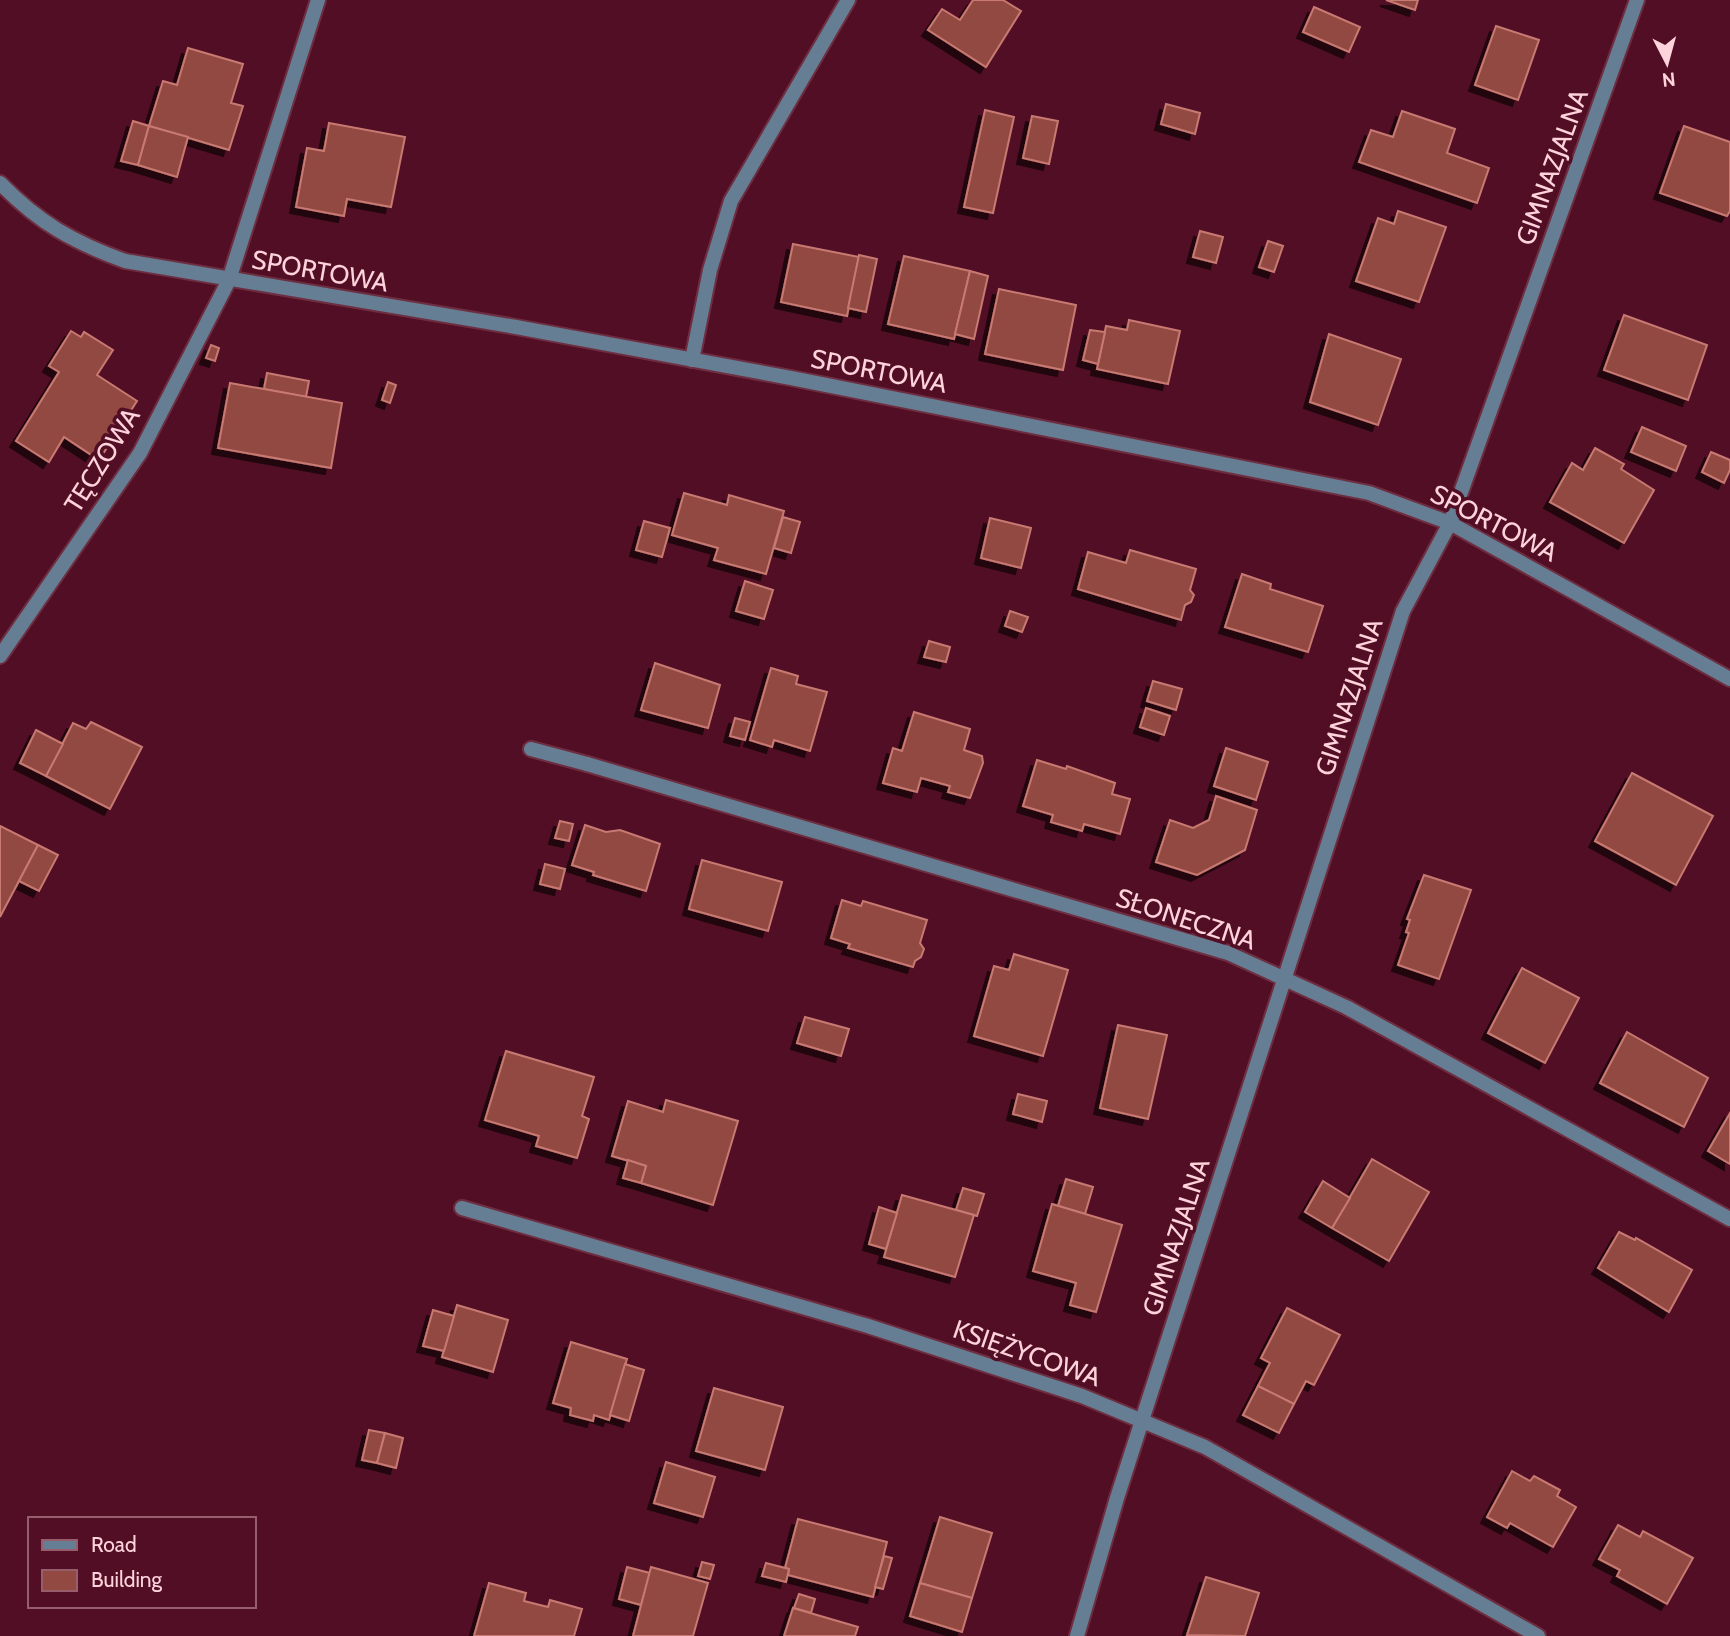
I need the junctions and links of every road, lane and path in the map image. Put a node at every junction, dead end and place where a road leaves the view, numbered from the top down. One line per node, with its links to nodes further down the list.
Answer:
1 (318, 0): 5 (street, TĘCZOWA)
2 (848, 0): 6 (street)
3 (1637, 0): 7 (street, GIMNAZJALNA)
4 (0, 183): 5 (street, SPORTOWA)
5 (229, 280): 6 (street, SPORTOWA); 8 (street, TĘCZOWA)
6 (692, 360): 7 (street, SPORTOWA)
7 (1450, 523): 9 (street, SPORTOWA); 11 (street, GIMNAZJALNA)
8 (0, 656)
9 (1730, 678)
10 (531, 749): 11 (street, SŁONECZNA)
11 (1284, 980): 13 (street, SŁONECZNA); 14 (street, GIMNAZJALNA)
12 (462, 1208): 14 (street, KSIĘŻYCOWA)
13 (1730, 1219)
14 (1144, 1422): 15 (street, GIMNAZJALNA); 16 (street, KSIĘŻYCOWA)
15 (1077, 1636)
16 (1538, 1636)

